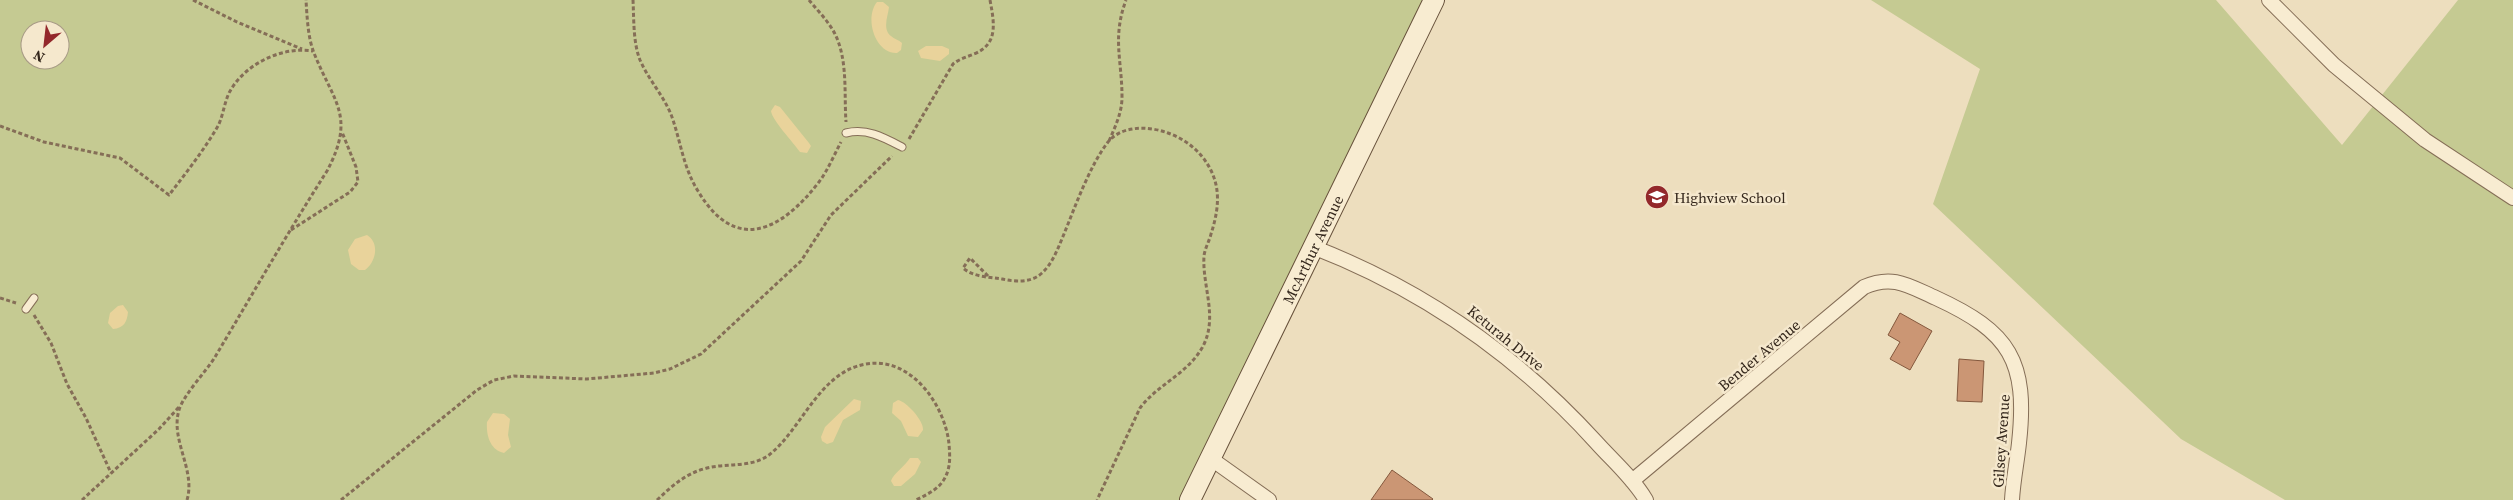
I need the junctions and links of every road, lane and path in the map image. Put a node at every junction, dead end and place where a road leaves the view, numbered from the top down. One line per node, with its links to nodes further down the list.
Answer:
1 (194, 0): 9 (path)
2 (306, 0): 10 (path)
3 (634, 0): 13 (path)
4 (809, 0): 13 (path)
5 (990, 0): 15 (path)
6 (1126, 0): 14 (path)
7 (1434, 0): 18 (street, McArthur Avenue)
8 (2269, 0): 16 (street)
9 (302, 49): 10 (path); 11 (path)
10 (313, 51): 12 (path)
11 (0, 126)
12 (342, 130): 17 (path); 17 (path)
13 (846, 133): 15 (lane)
14 (1108, 142): 19 (path); 33 (path)
15 (902, 147): 30 (path)
16 (2513, 198)
17 (290, 230): 24 (path)
18 (1313, 247): 25 (street, McArthur Avenue); 27 (street, Keturah Drive)
19 (988, 276): 19 (path)
20 (1915, 289): 27 (street, Bender Avenue); 37 (street, Gilsey Avenue)
21 (0, 298): 23 (path)
22 (34, 298): 23 (lane)
23 (26, 309): 26 (path)
24 (181, 404): 26 (path); 29 (path)
25 (1210, 458): 34 (street, McArthur Avenue); 35 (street)
26 (111, 473): 28 (path)
27 (1632, 482): 36 (street, Keturah Drive)
28 (82, 500)
29 (187, 500)
30 (341, 500)
31 (657, 500): 32 (path)
32 (916, 500)
33 (1097, 500)
34 (1190, 500)
35 (1269, 500)
36 (1646, 500)
37 (2012, 500)

